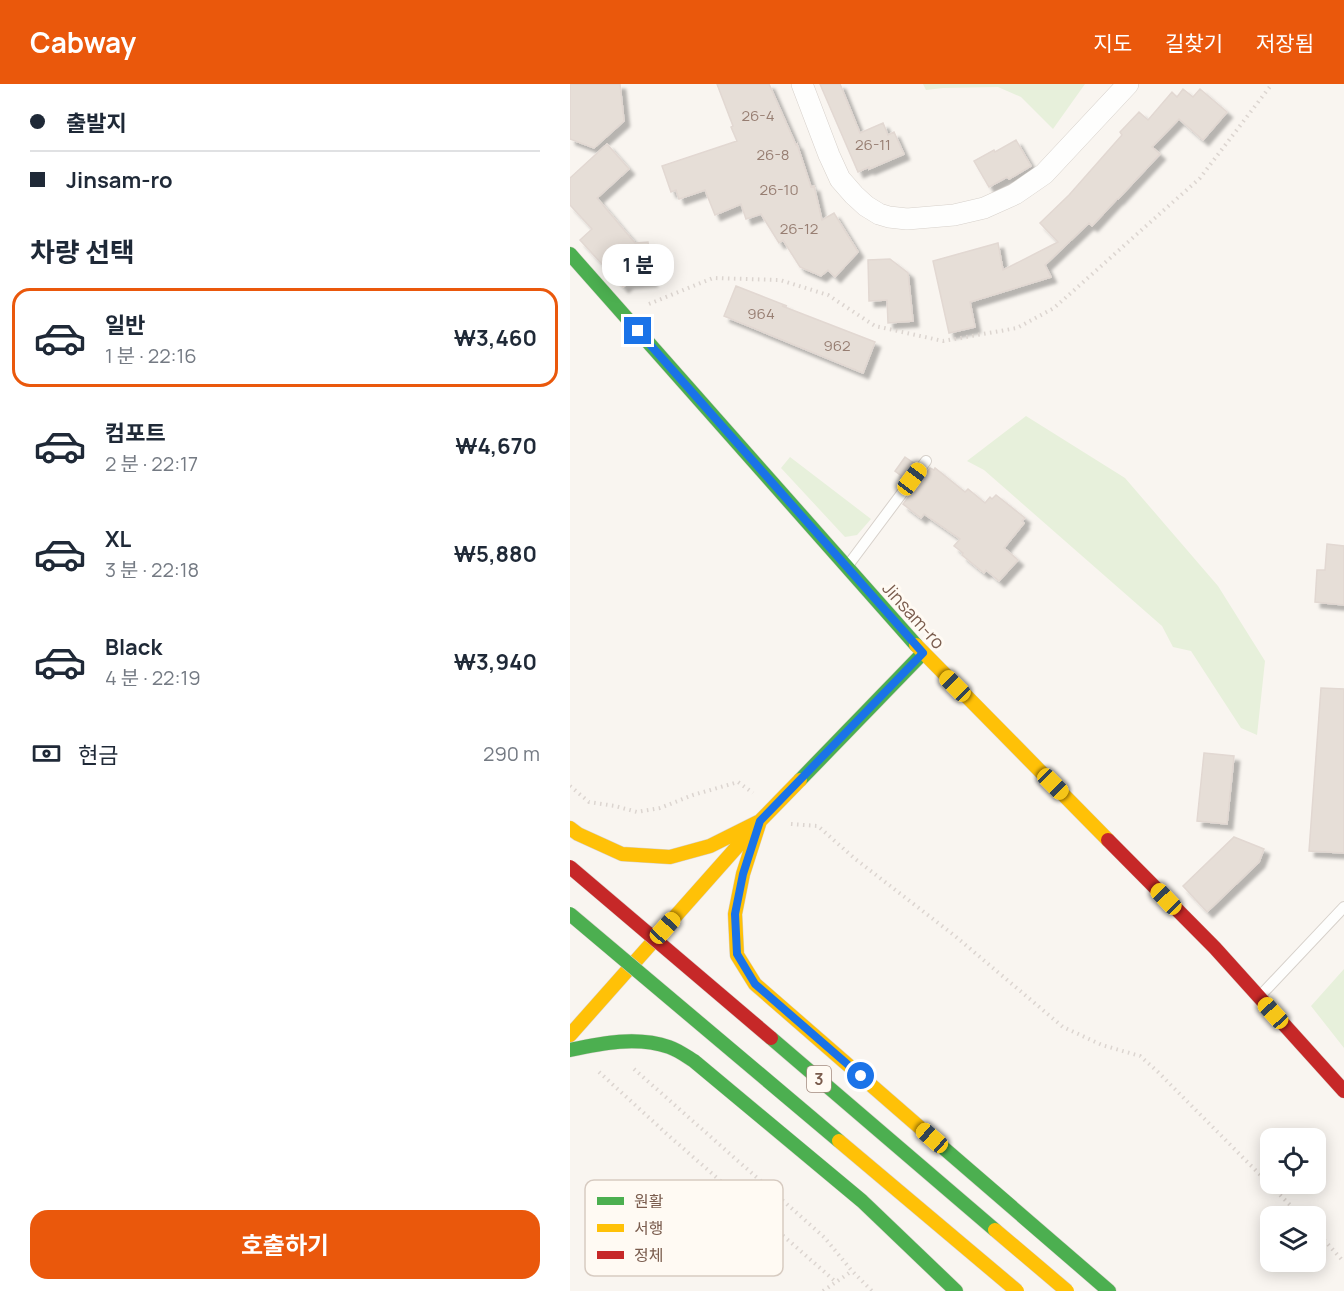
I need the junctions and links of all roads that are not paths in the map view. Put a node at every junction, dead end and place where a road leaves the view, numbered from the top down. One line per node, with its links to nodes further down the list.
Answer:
1 (802, 84): 2 (street)
2 (1128, 84)
3 (570, 254): 5 (main road, Jinsam-ro)
4 (926, 461): 5 (lane)
5 (847, 567): 6 (main road, Jinsam-ro)
6 (923, 653): 7 (main road); 12 (main road, Jinsam-ro)
7 (760, 821): 8 (main road); 13 (main road); 19 (main road)
8 (570, 828)
9 (570, 867): 18 (main road, 3, bridge)
10 (1344, 907): 12 (lane)
11 (570, 914): 17 (main road, 3, bridge)
12 (1259, 997): 15 (main road, Jinsam-ro)
13 (570, 1035)
14 (572, 1049): 16 (main road)
15 (1344, 1091)
16 (956, 1291)
17 (1017, 1291)
18 (1067, 1291)
19 (1109, 1291)

